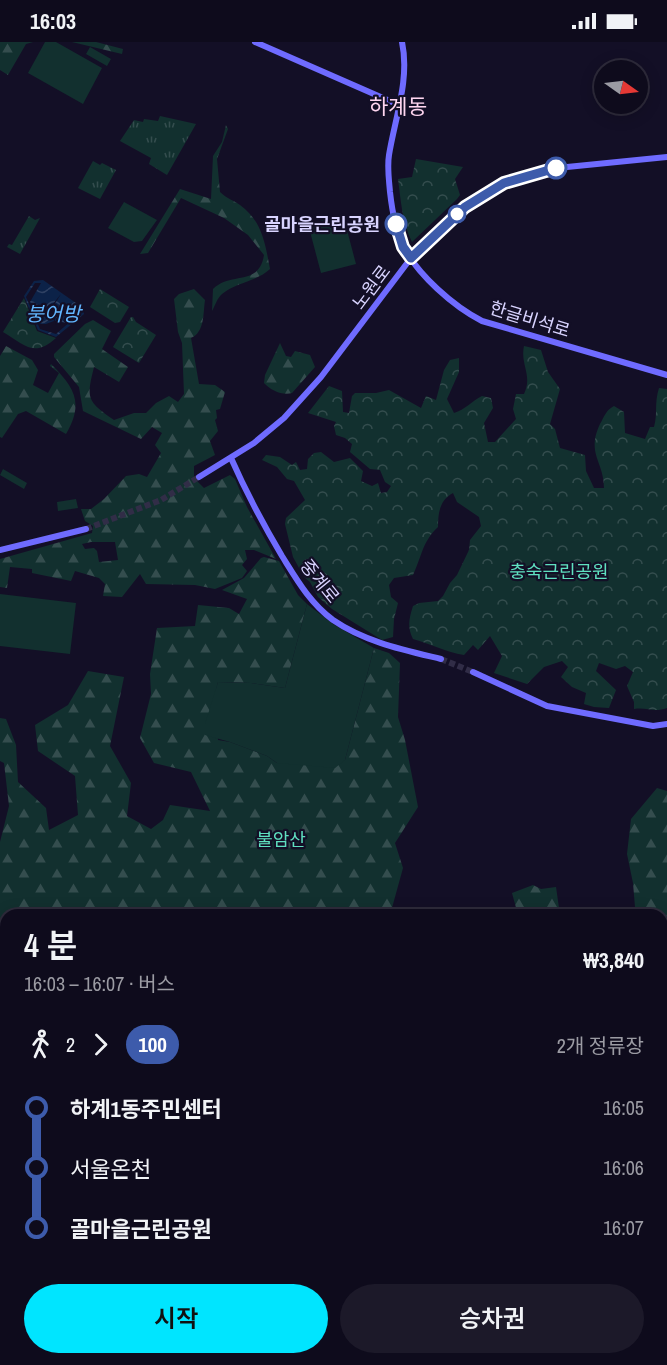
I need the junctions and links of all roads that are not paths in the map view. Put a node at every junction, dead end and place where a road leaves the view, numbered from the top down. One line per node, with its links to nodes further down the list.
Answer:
1 (255, 42): 3 (main road)
2 (402, 42): 3 (main road, 한글비석로)
3 (399, 105): 5 (main road, 한글비석로)
4 (667, 157): 5 (main road, 노원로)
5 (411, 258): 6 (main road, 한글비석로); 7 (main road, 노원로)
6 (667, 375)
7 (231, 458): 8 (main road, 노원로); 11 (main road, 중계로)
8 (199, 477)
9 (86, 529): 10 (main road)
10 (0, 550)
11 (441, 660)
12 (473, 672): 13 (main road)
13 (667, 724)

